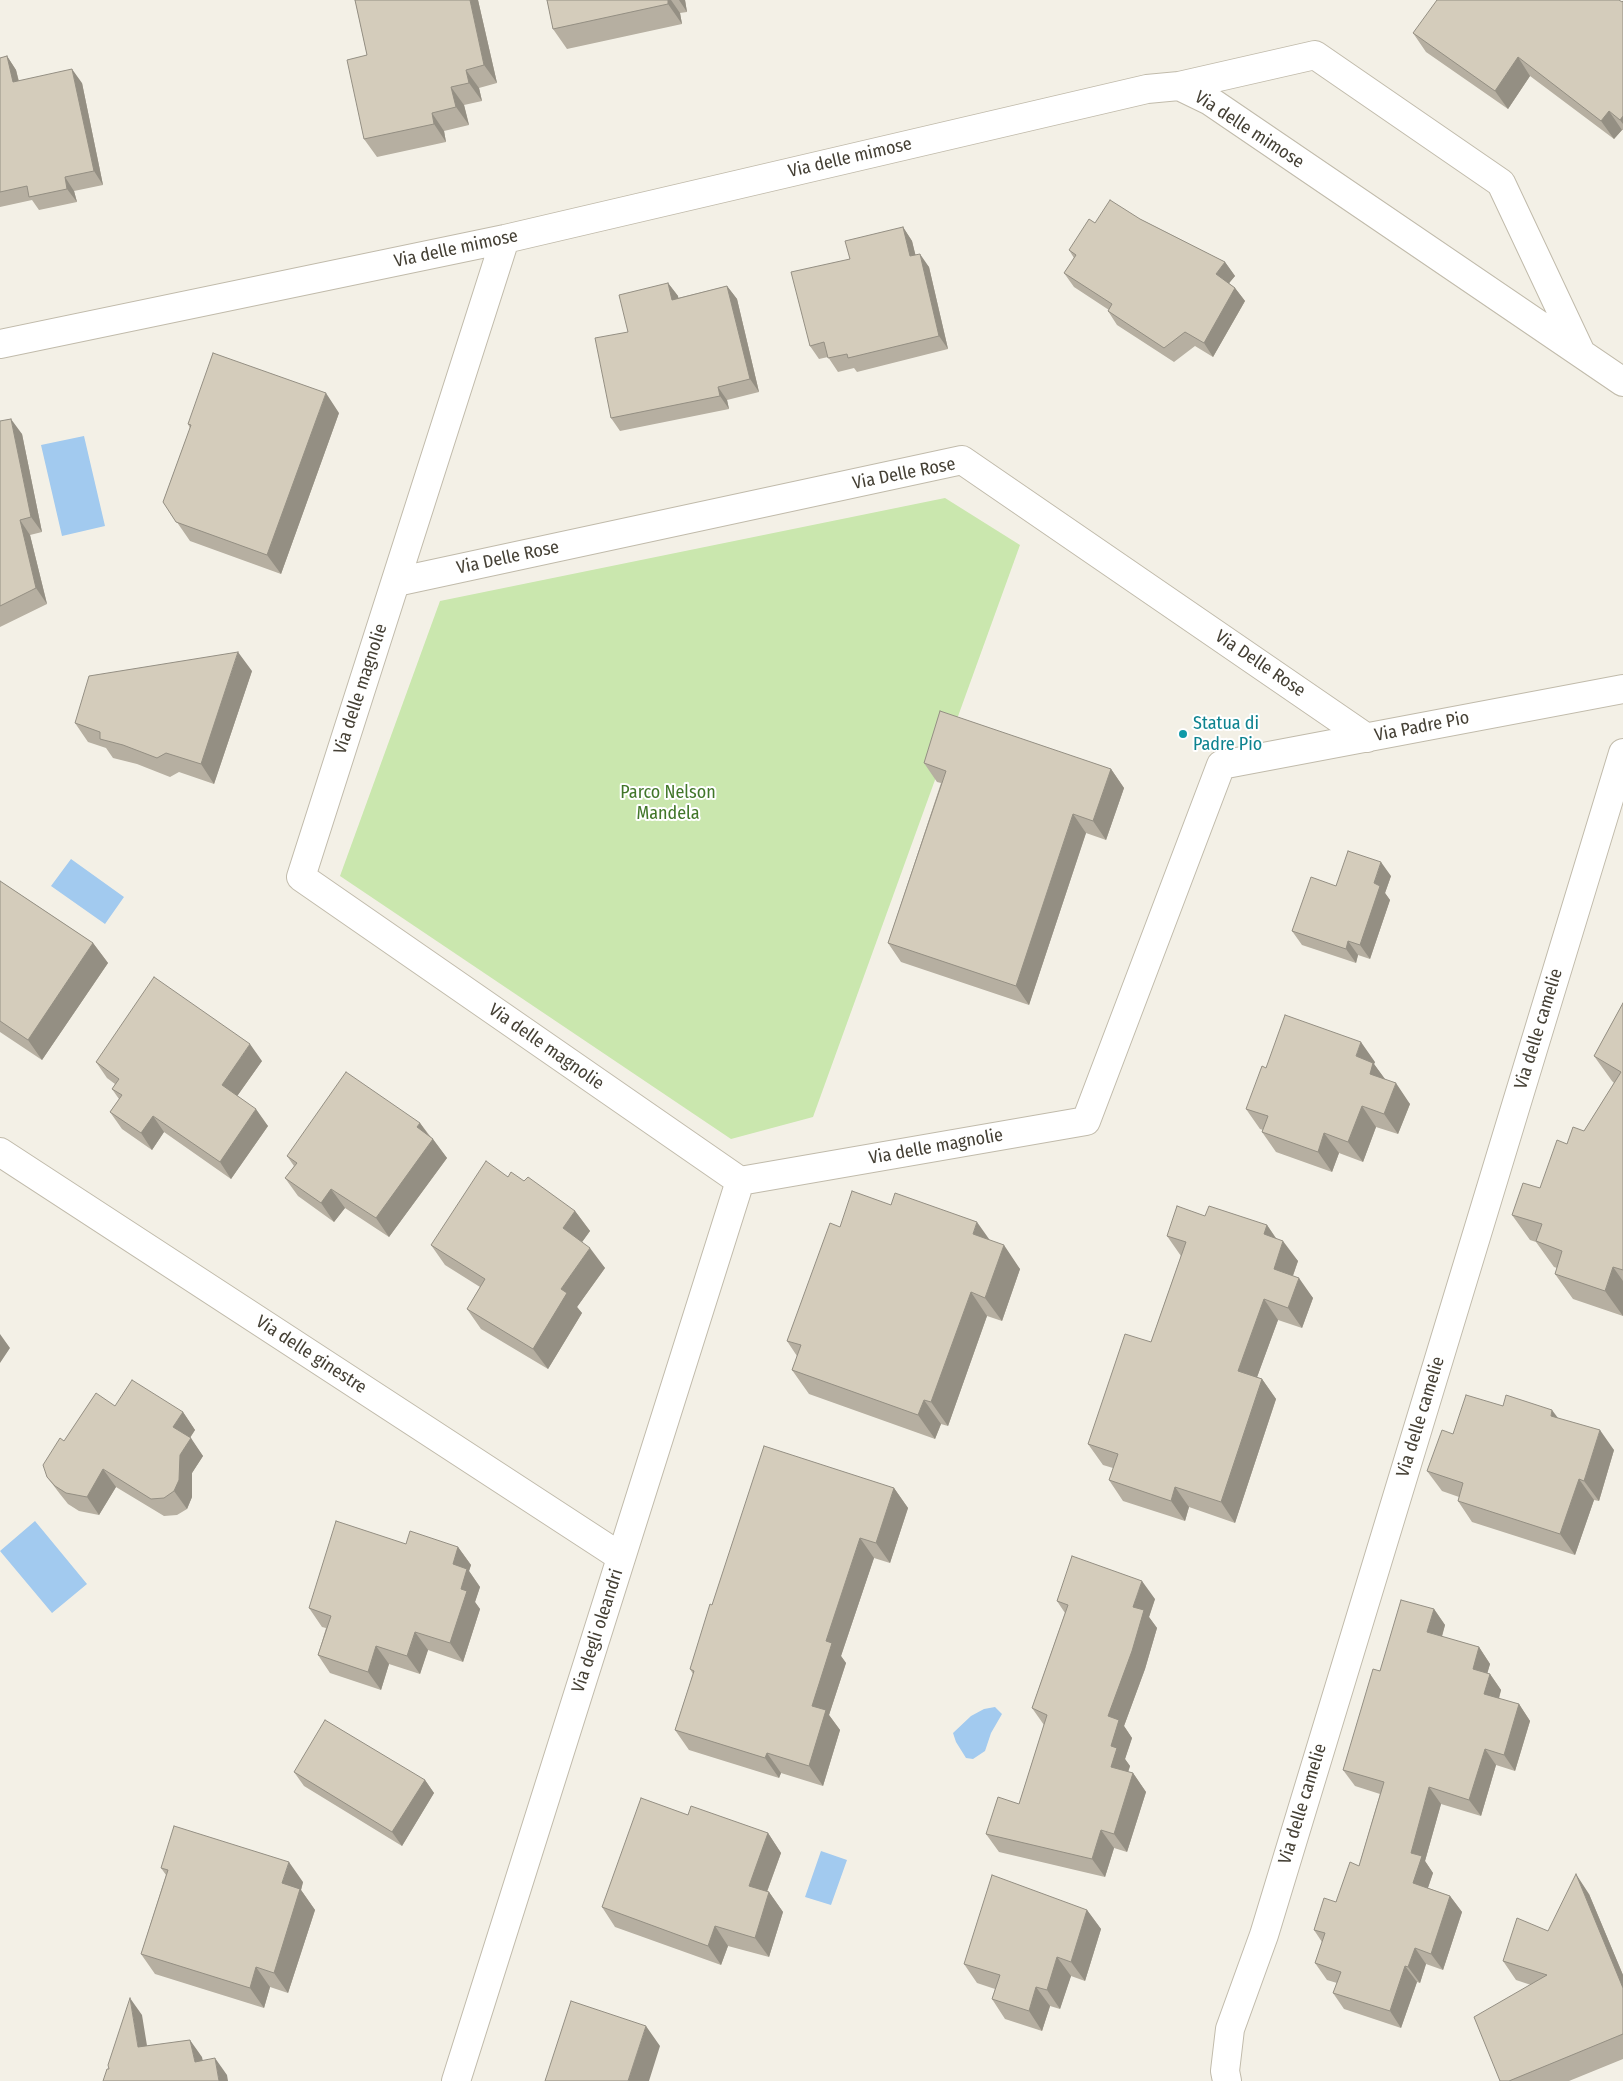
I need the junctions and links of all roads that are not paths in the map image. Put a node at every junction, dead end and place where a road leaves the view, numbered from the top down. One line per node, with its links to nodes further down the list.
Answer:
1 (1179, 86): 2 (street, Via delle mimose); 4 (street, Via delle mimose); 4 (street)
2 (505, 239): 3 (street, Via delle mimose); 6 (street, Via delle magnolie)
3 (0, 344)
4 (1581, 353): 5 (street, Via delle mimose)
5 (1623, 382)
6 (396, 582): 8 (street, Via Delle Rose); 12 (street, Via delle magnolie)
7 (1623, 689): 8 (street, Via Padre Pio)
8 (1367, 738): 10 (street, Via Padre Pio)
9 (1623, 753): 15 (street, Via delle camelie)
10 (1221, 765): 12 (street, Via delle magnolie)
11 (0, 1152): 13 (street, Via delle ginestre)
12 (740, 1181): 13 (street, Via degli oleandri)
13 (621, 1558): 14 (street, Via degli oleandri)
14 (456, 2081)
15 (1227, 2081)

